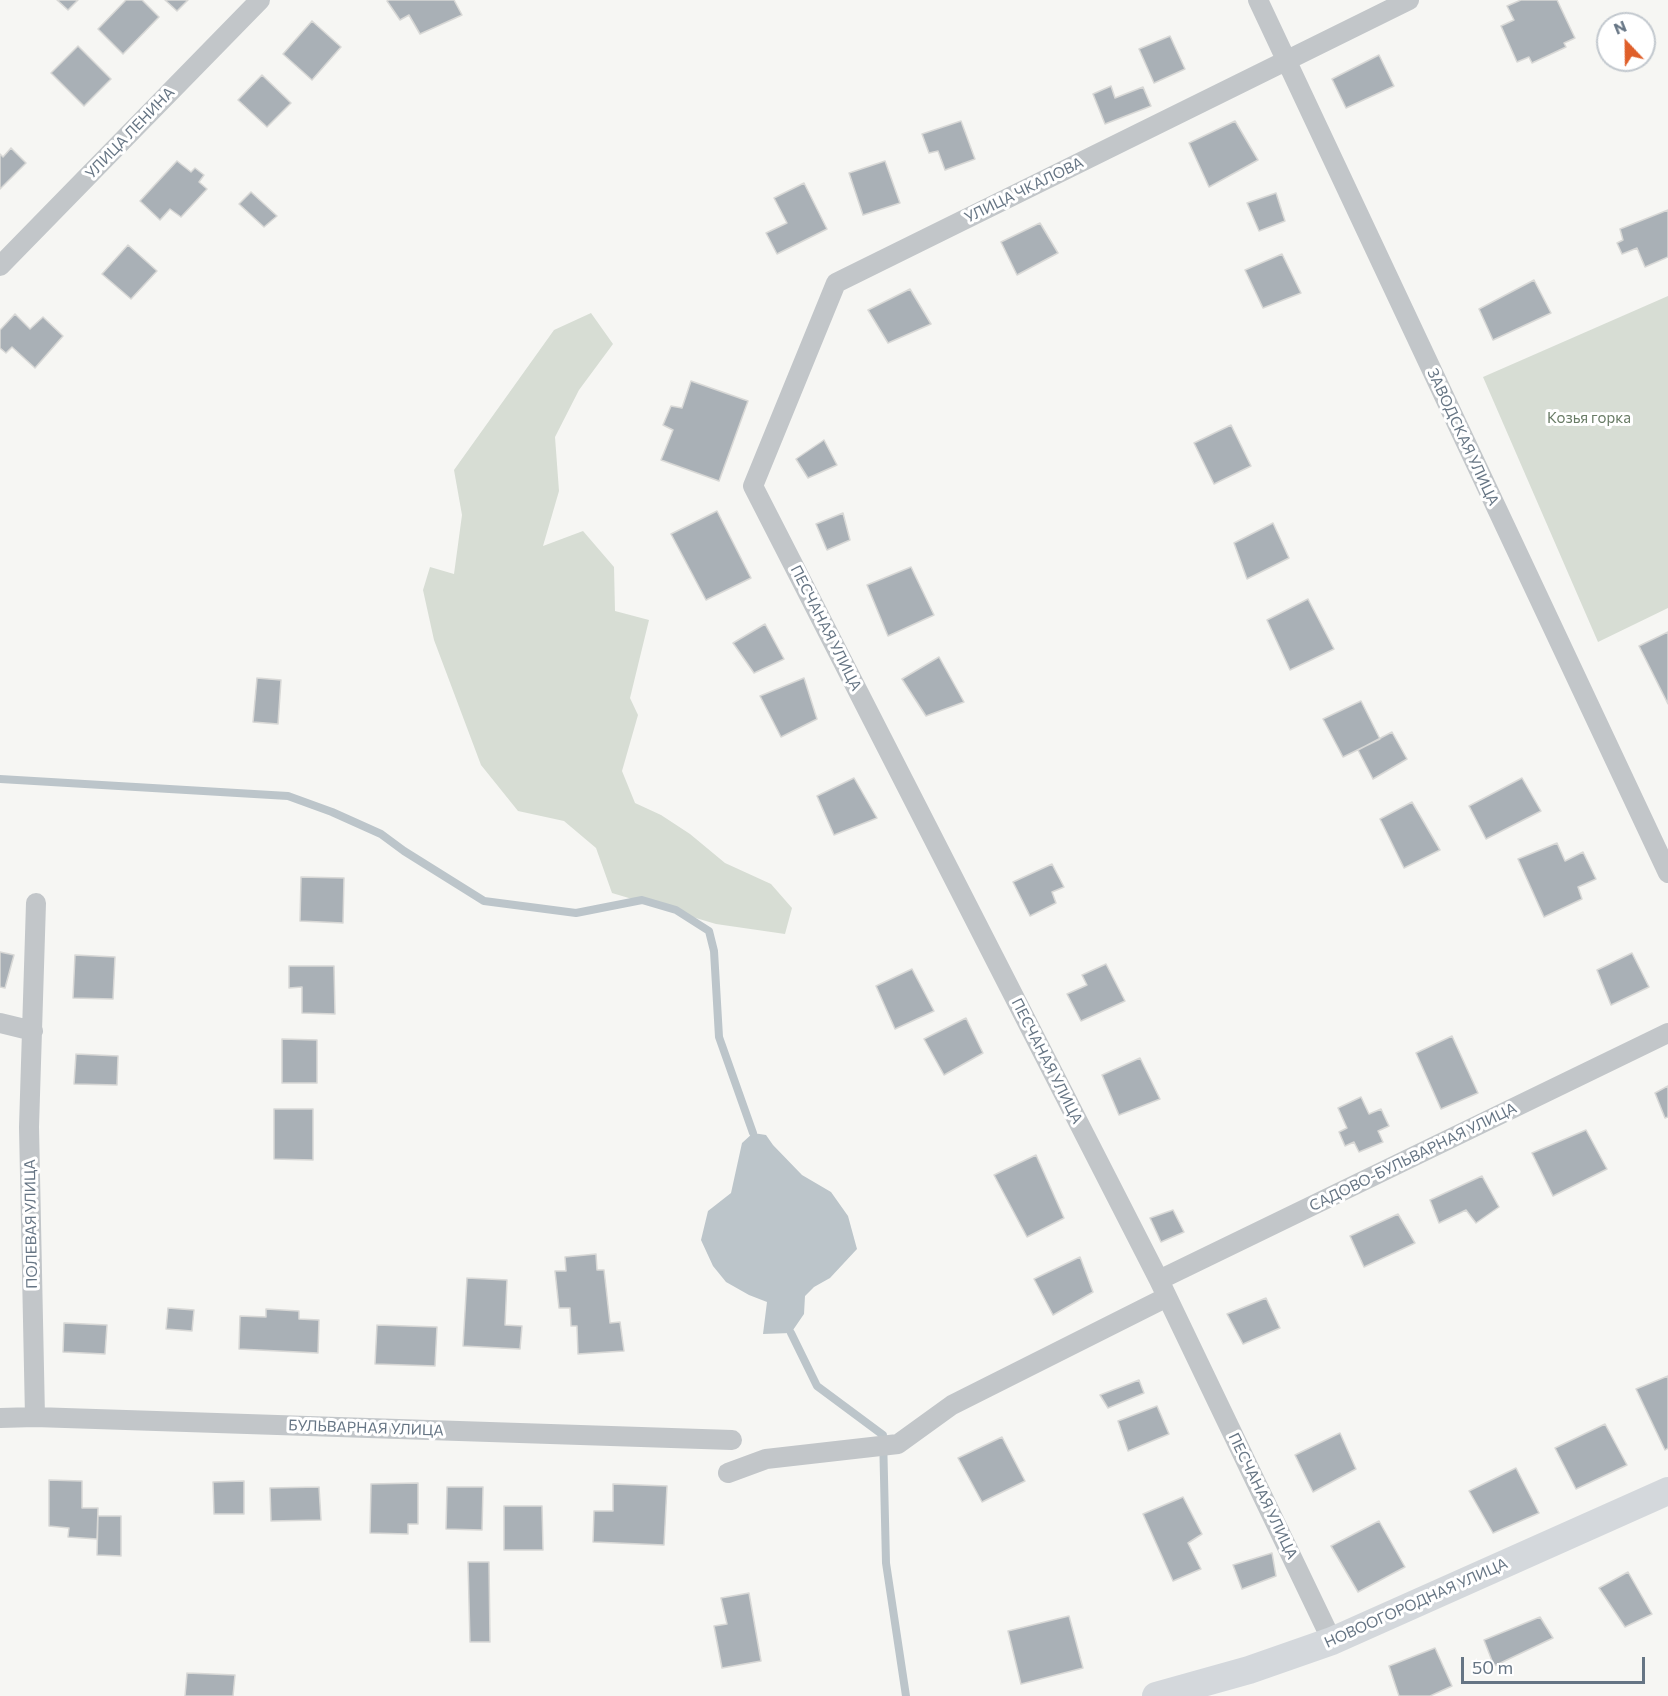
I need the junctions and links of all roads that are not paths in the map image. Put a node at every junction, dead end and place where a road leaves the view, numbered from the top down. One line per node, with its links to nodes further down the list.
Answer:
1 (260, 0): 5 (street, УЛИЦА ЛЕНИНА)
2 (1258, 0): 4 (street, ЗАВОДСКАЯ УЛИЦА)
3 (1409, 0): 4 (street, УЛИЦА ЧКАЛОВА)
4 (1286, 60): 6 (street, УЛИЦА ЧКАЛОВА); 7 (street, ЗАВОДСКАЯ УЛИЦА)
5 (0, 266)
6 (753, 486): 12 (street, ПЕСЧАНАЯ УЛИЦА)
7 (1668, 873)
8 (36, 903): 10 (street, ПОЛЕВАЯ УЛИЦА)
9 (0, 1023): 10 (street)
10 (33, 1031): 13 (street, ПОЛЕВАЯ УЛИЦА)
11 (1668, 1033): 12 (street, САДОВО-БУЛЬВАРНАЯ УЛИЦА)
12 (1163, 1288): 16 (street, САДОВО-БУЛЬВАРНАЯ УЛИЦА); 18 (street, ПЕСЧАНАЯ УЛИЦА)
13 (35, 1417): 14 (street, БУЛЬВАРНАЯ УЛИЦА); 15 (street, БУЛЬВАРНАЯ УЛИЦА)
14 (0, 1418)
15 (732, 1440)
16 (728, 1473)
17 (1668, 1491): 18 (street, НОВООГОРОДНАЯ УЛИЦА)
18 (1332, 1641): 19 (street, НОВООГОРОДНАЯ УЛИЦА)
19 (1156, 1696)

